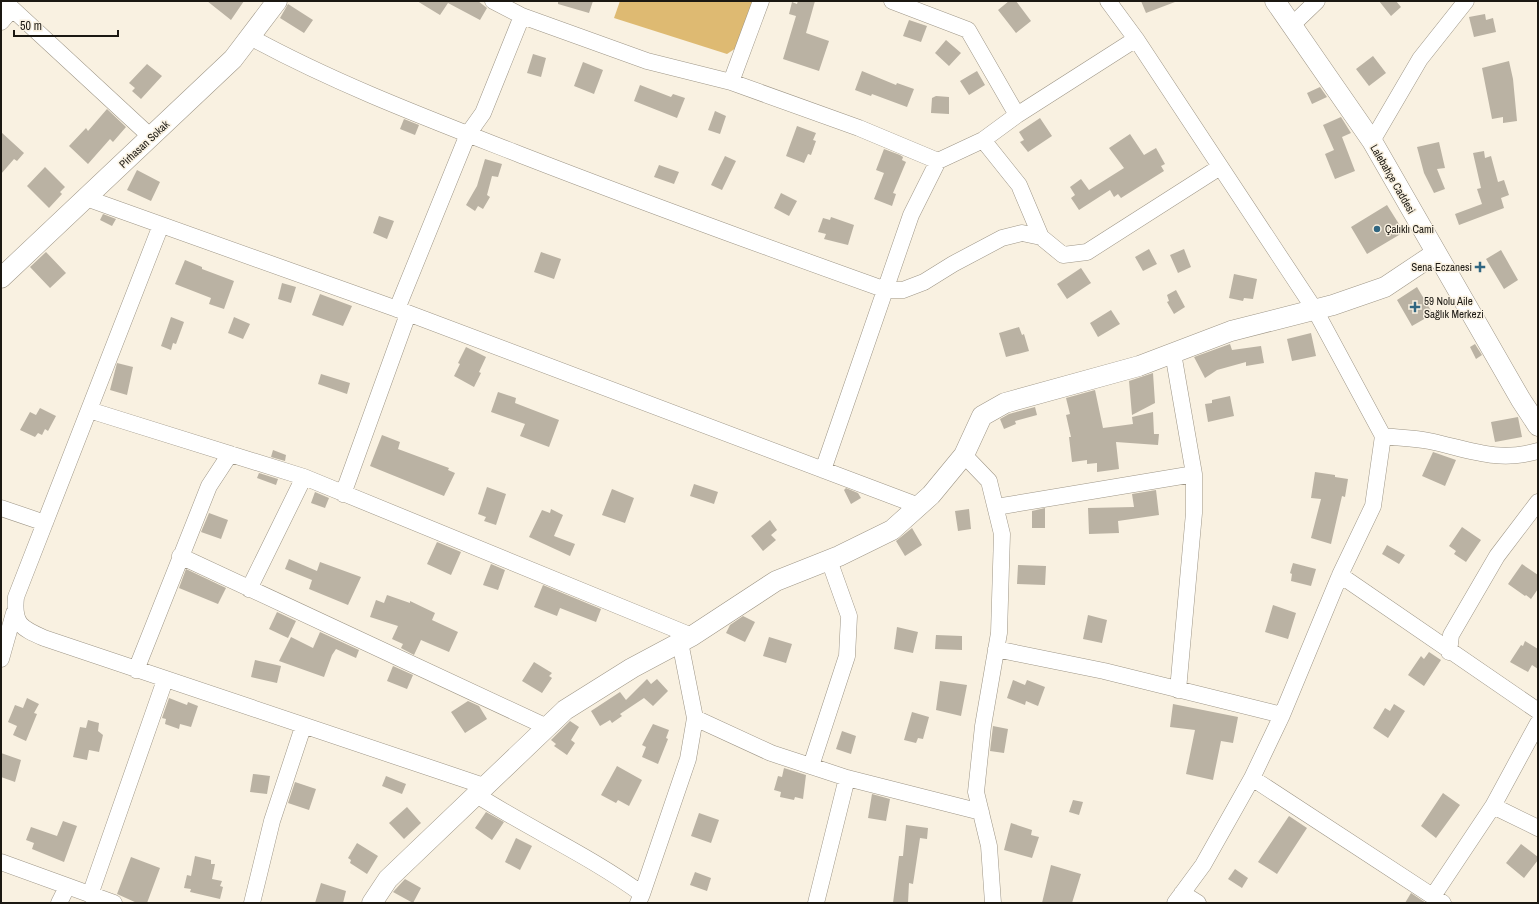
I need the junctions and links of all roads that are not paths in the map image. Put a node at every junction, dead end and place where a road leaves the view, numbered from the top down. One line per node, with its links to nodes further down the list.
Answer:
1 (277, 1): 13 (street, Pirhasan Sokak)
2 (493, 1): 10 (street)
3 (761, 1): 15 (street)
4 (892, 1): 16 (street)
5 (1108, 1): 14 (street)
6 (1275, 1): 12 (street, Lalebahçe Caddesi)
7 (1317, 1): 12 (street)
8 (1466, 1): 20 (street)
9 (8, 5): 11 (street); 18 (street)
10 (522, 16): 15 (street); 17 (street)
11 (1, 22)
12 (1292, 25): 20 (street, Lalebahçe Caddesi)
13 (250, 37): 17 (street); 18 (street, Pirhasan Sokak)
14 (1136, 39): 16 (street); 22 (street)
15 (731, 82): 21 (street)
16 (1017, 115): 19 (street)
17 (468, 134): 28 (street); 30 (street)
18 (151, 137): 23 (street, Pirhasan Sokak)
19 (982, 140): 21 (street); 25 (street)
20 (1372, 141): 26 (street, Lalebahçe Caddesi)
21 (938, 161): 28 (street)
22 (1220, 167): 25 (street); 29 (street)
23 (86, 198): 24 (street); 27 (street, Pirhasan Sokak)
24 (161, 225): 30 (street); 32 (street)
25 (1041, 237): 28 (street)
26 (1436, 253): 29 (street); 33 (street, Lalebahçe Caddesi)
27 (1, 278)
28 (886, 290): 38 (street)
29 (1315, 310): 31 (street); 34 (street)
30 (403, 311): 38 (street); 41 (street)
31 (1173, 353): 37 (street); 39 (street)
32 (89, 410): 36 (street); 46 (street)
33 (1538, 426)
34 (1383, 436): 35 (street); 49 (street)
35 (1538, 451)
36 (230, 454): 40 (street); 47 (street)
37 (964, 455): 43 (street); 44 (street)
38 (823, 470): 43 (street)
39 (1194, 474): 44 (street); 58 (street)
40 (304, 477): 41 (street); 50 (street)
41 (343, 494): 52 (street)
42 (1538, 502): 54 (street)
43 (919, 506): 48 (street)
44 (996, 507): 53 (street)
45 (1, 508): 46 (street)
46 (45, 523): 51 (street)
47 (180, 556): 50 (street); 56 (street)
48 (829, 560): 52 (street); 65 (street)
49 (1340, 575): 54 (street); 60 (street)
50 (249, 588): 64 (street)
51 (14, 613): 55 (street); 56 (street)
52 (686, 639): 61 (street); 64 (street)
53 (996, 648): 58 (street); 70 (street)
54 (1449, 652): 59 (street)
55 (1, 659)
56 (136, 670): 57 (street)
57 (165, 680): 63 (street); 74 (street)
58 (1178, 690): 60 (street)
59 (1538, 711)
60 (1282, 715): 67 (street)
61 (695, 718): 65 (street); 75 (street)
62 (1538, 723): 69 (street)
63 (303, 727): 68 (street); 80 (street)
64 (547, 727): 68 (street)
65 (811, 766): 66 (street)
66 (847, 778): 70 (street); 82 (street)
67 (1252, 778): 76 (street); 77 (street)
68 (479, 790): 75 (street); 81 (street)
69 (1493, 806): 71 (street); 77 (street)
70 (981, 812): 83 (street)
71 (1538, 828)
72 (1, 862): 73 (street)
73 (67, 887): 74 (street); 78 (street)
74 (90, 895): 79 (street)
75 (640, 898)
76 (1179, 898): 84 (street)
77 (1438, 900)
78 (59, 903)
79 (114, 903)
80 (252, 903)
81 (372, 903)
82 (816, 903)
83 (993, 903)
84 (1198, 903)

